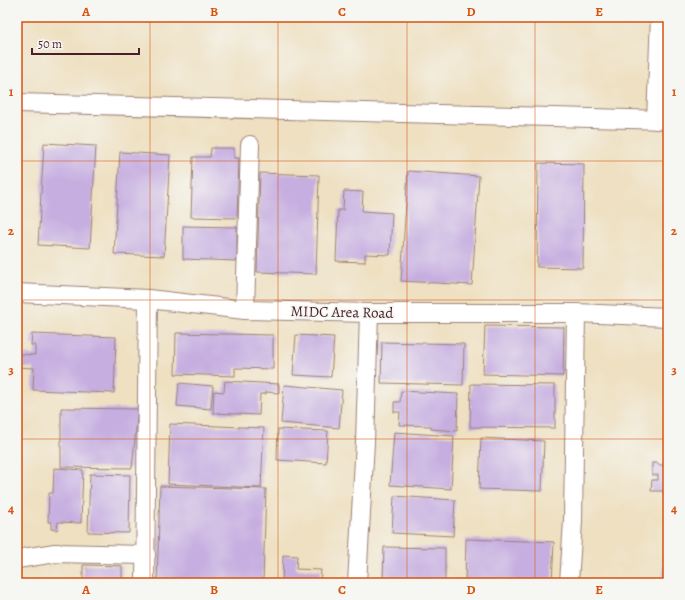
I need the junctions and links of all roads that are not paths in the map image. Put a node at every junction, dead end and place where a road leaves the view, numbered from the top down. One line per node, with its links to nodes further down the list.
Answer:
1 (660, 17): 3 (street)
2 (17, 103): 3 (street)
3 (662, 120)
4 (250, 145): 7 (street)
5 (17, 293): 6 (street, MIDC Area Road)
6 (148, 298): 7 (street, MIDC Area Road); 11 (street)
7 (245, 310): 9 (street, MIDC Area Road)
8 (576, 313): 9 (street, MIDC Area Road); 10 (street, MIDC Area Road); 15 (street)
9 (369, 314): 14 (street)
10 (668, 317)
11 (146, 556): 12 (street); 13 (street)
12 (17, 559)
13 (145, 583)
14 (357, 583)
15 (569, 583)

